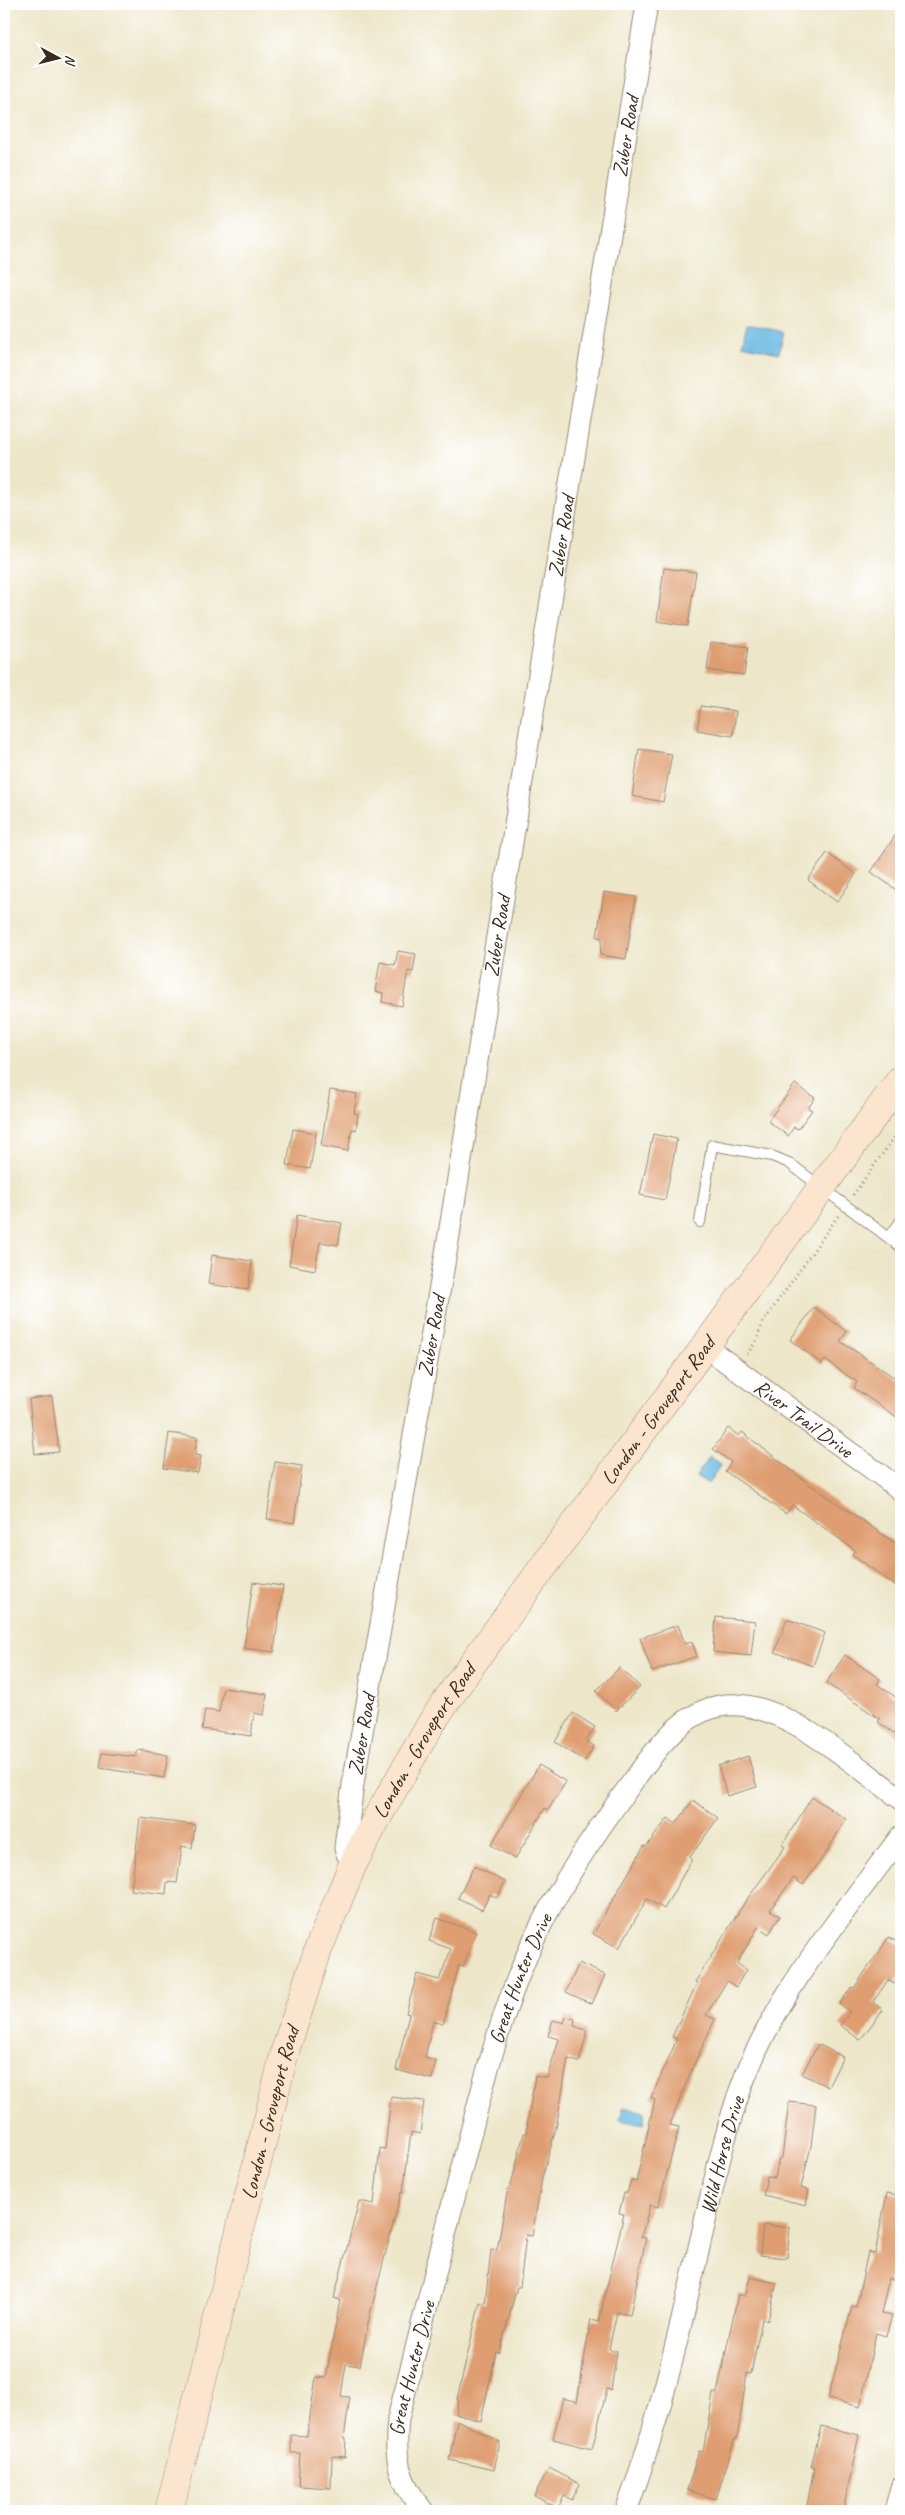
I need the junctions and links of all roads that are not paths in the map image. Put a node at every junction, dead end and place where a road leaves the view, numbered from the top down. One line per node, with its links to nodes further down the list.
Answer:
1 (647, 4): 12 (street, Zuber Road)
2 (901, 1080): 3 (main road, London - Groveport Road)
3 (822, 1188): 4 (lane); 6 (lane); 8 (main road, London - Groveport Road)
4 (700, 1222)
5 (901, 1222): 6 (lane)
6 (889, 1238): 7 (lane)
7 (901, 1247)
8 (706, 1347): 9 (street, River Trail Drive); 12 (main road, London - Groveport Road)
9 (901, 1490)
10 (901, 1800): 15 (street, Great Hunter Drive)
11 (901, 1836): 16 (street, Wild Horse Drive)
12 (352, 1866): 14 (main road, London - Groveport Road)
13 (901, 2488): 17 (street)
14 (170, 2511)
15 (423, 2511)
16 (626, 2511)
17 (895, 2511)

